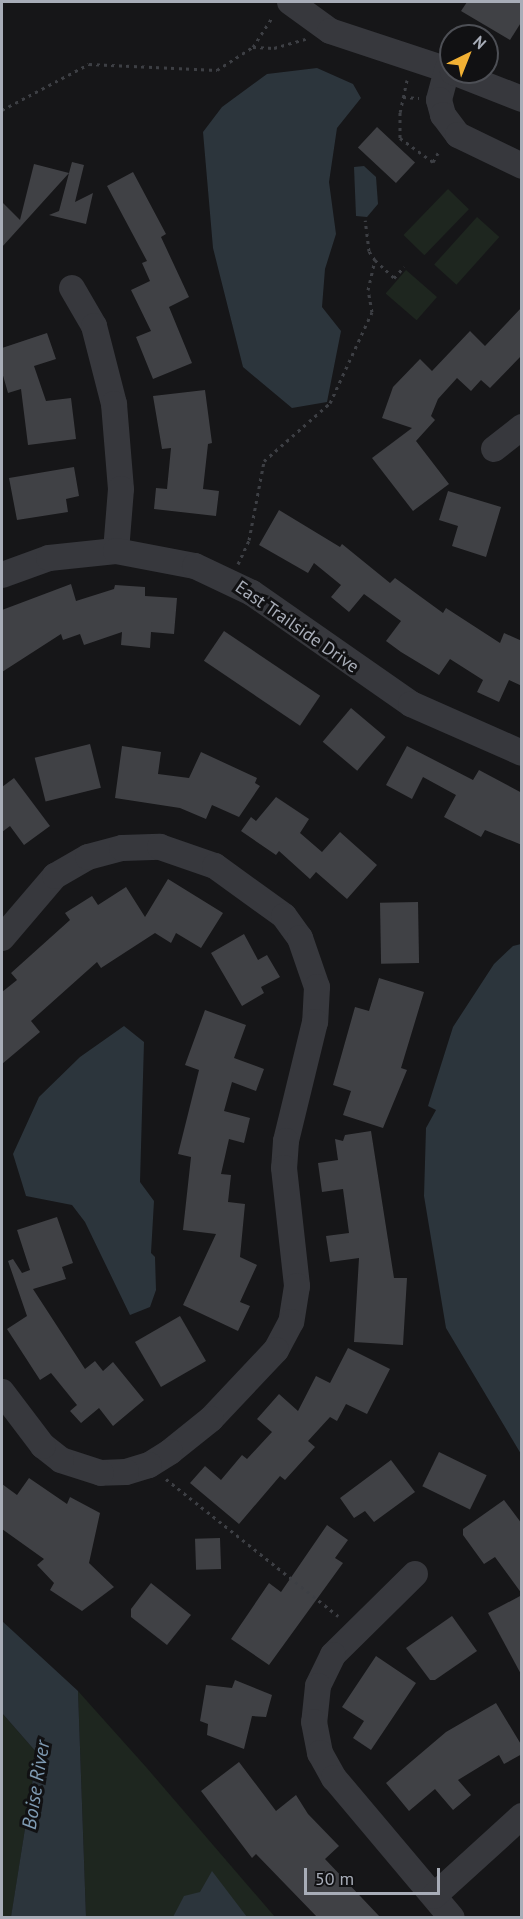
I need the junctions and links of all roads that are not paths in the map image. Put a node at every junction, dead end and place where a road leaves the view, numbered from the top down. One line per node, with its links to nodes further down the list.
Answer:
1 (281, 10): 2 (street)
2 (439, 67)
3 (446, 84): 6 (street)
4 (484, 84): 5 (street)
5 (522, 99)
6 (522, 166)
7 (72, 288): 10 (street)
8 (522, 427): 9 (street)
9 (494, 449)
10 (116, 551): 11 (street, East Trailside Drive); 12 (street, East Trailside Drive)
11 (12, 570)
12 (522, 753)
13 (2, 938): 14 (street)
14 (2, 1392)
15 (415, 1574): 17 (street)
16 (522, 1816): 17 (street)
17 (434, 1896): 18 (street)
18 (452, 1917)

